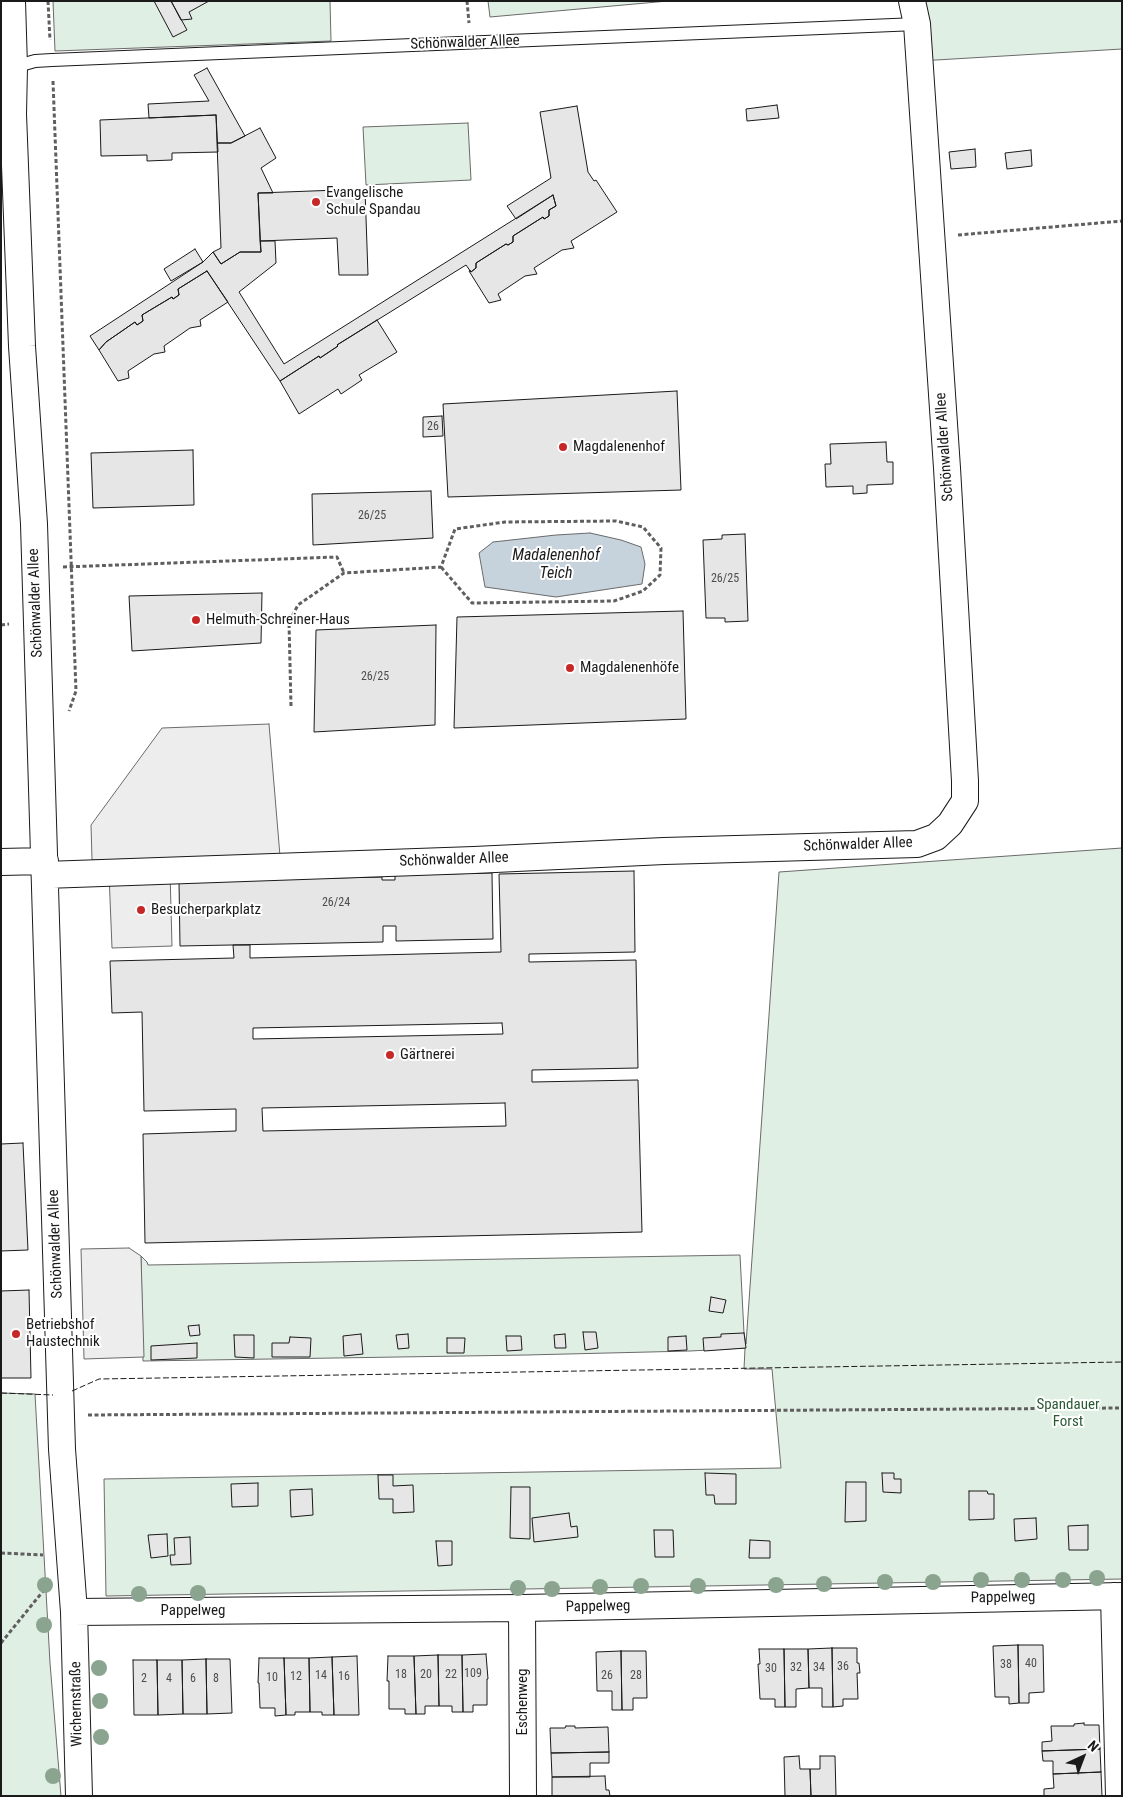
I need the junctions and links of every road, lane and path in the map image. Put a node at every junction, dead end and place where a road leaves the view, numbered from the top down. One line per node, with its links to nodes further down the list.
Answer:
1 (12, 1): 5 (street, Schönwalder Allee)
2 (48, 1): 4 (path)
3 (914, 13): 4 (lane, Schönwalder Allee); 7 (street, Schönwalder Allee)
4 (52, 60): 5 (lane, Schönwalder Allee)
5 (8, 67): 8 (street, Schönwalder Allee)
6 (1122, 221): 7 (path)
7 (931, 237): 14 (street, Schönwalder Allee)
8 (12, 347): 10 (street, Schönwalder Allee)
9 (441, 567): 9 (path); 11 (path)
10 (35, 568): 11 (path); 14 (street, Schönwalder Allee)
11 (344, 573): 12 (path)
12 (291, 706)
13 (1, 862): 14 (street, Schönwalder Allee)
14 (45, 868): 16 (street, Schönwalder Allee)
15 (1122, 1408): 16 (path)
16 (62, 1415): 18 (street, Schönwalder Allee)
17 (1, 1553): 18 (path)
18 (71, 1557): 21 (street, Schönwalder Allee); 22 (path)
19 (1118, 1596): 20 (street, Pappelweg); 25 (street)
20 (522, 1608): 21 (street, Pappelweg); 24 (street, Eschenweg)
21 (74, 1612): 23 (street, Wichernstraße)
22 (1, 1643)
23 (79, 1796)
24 (523, 1796)
25 (1120, 1796)

